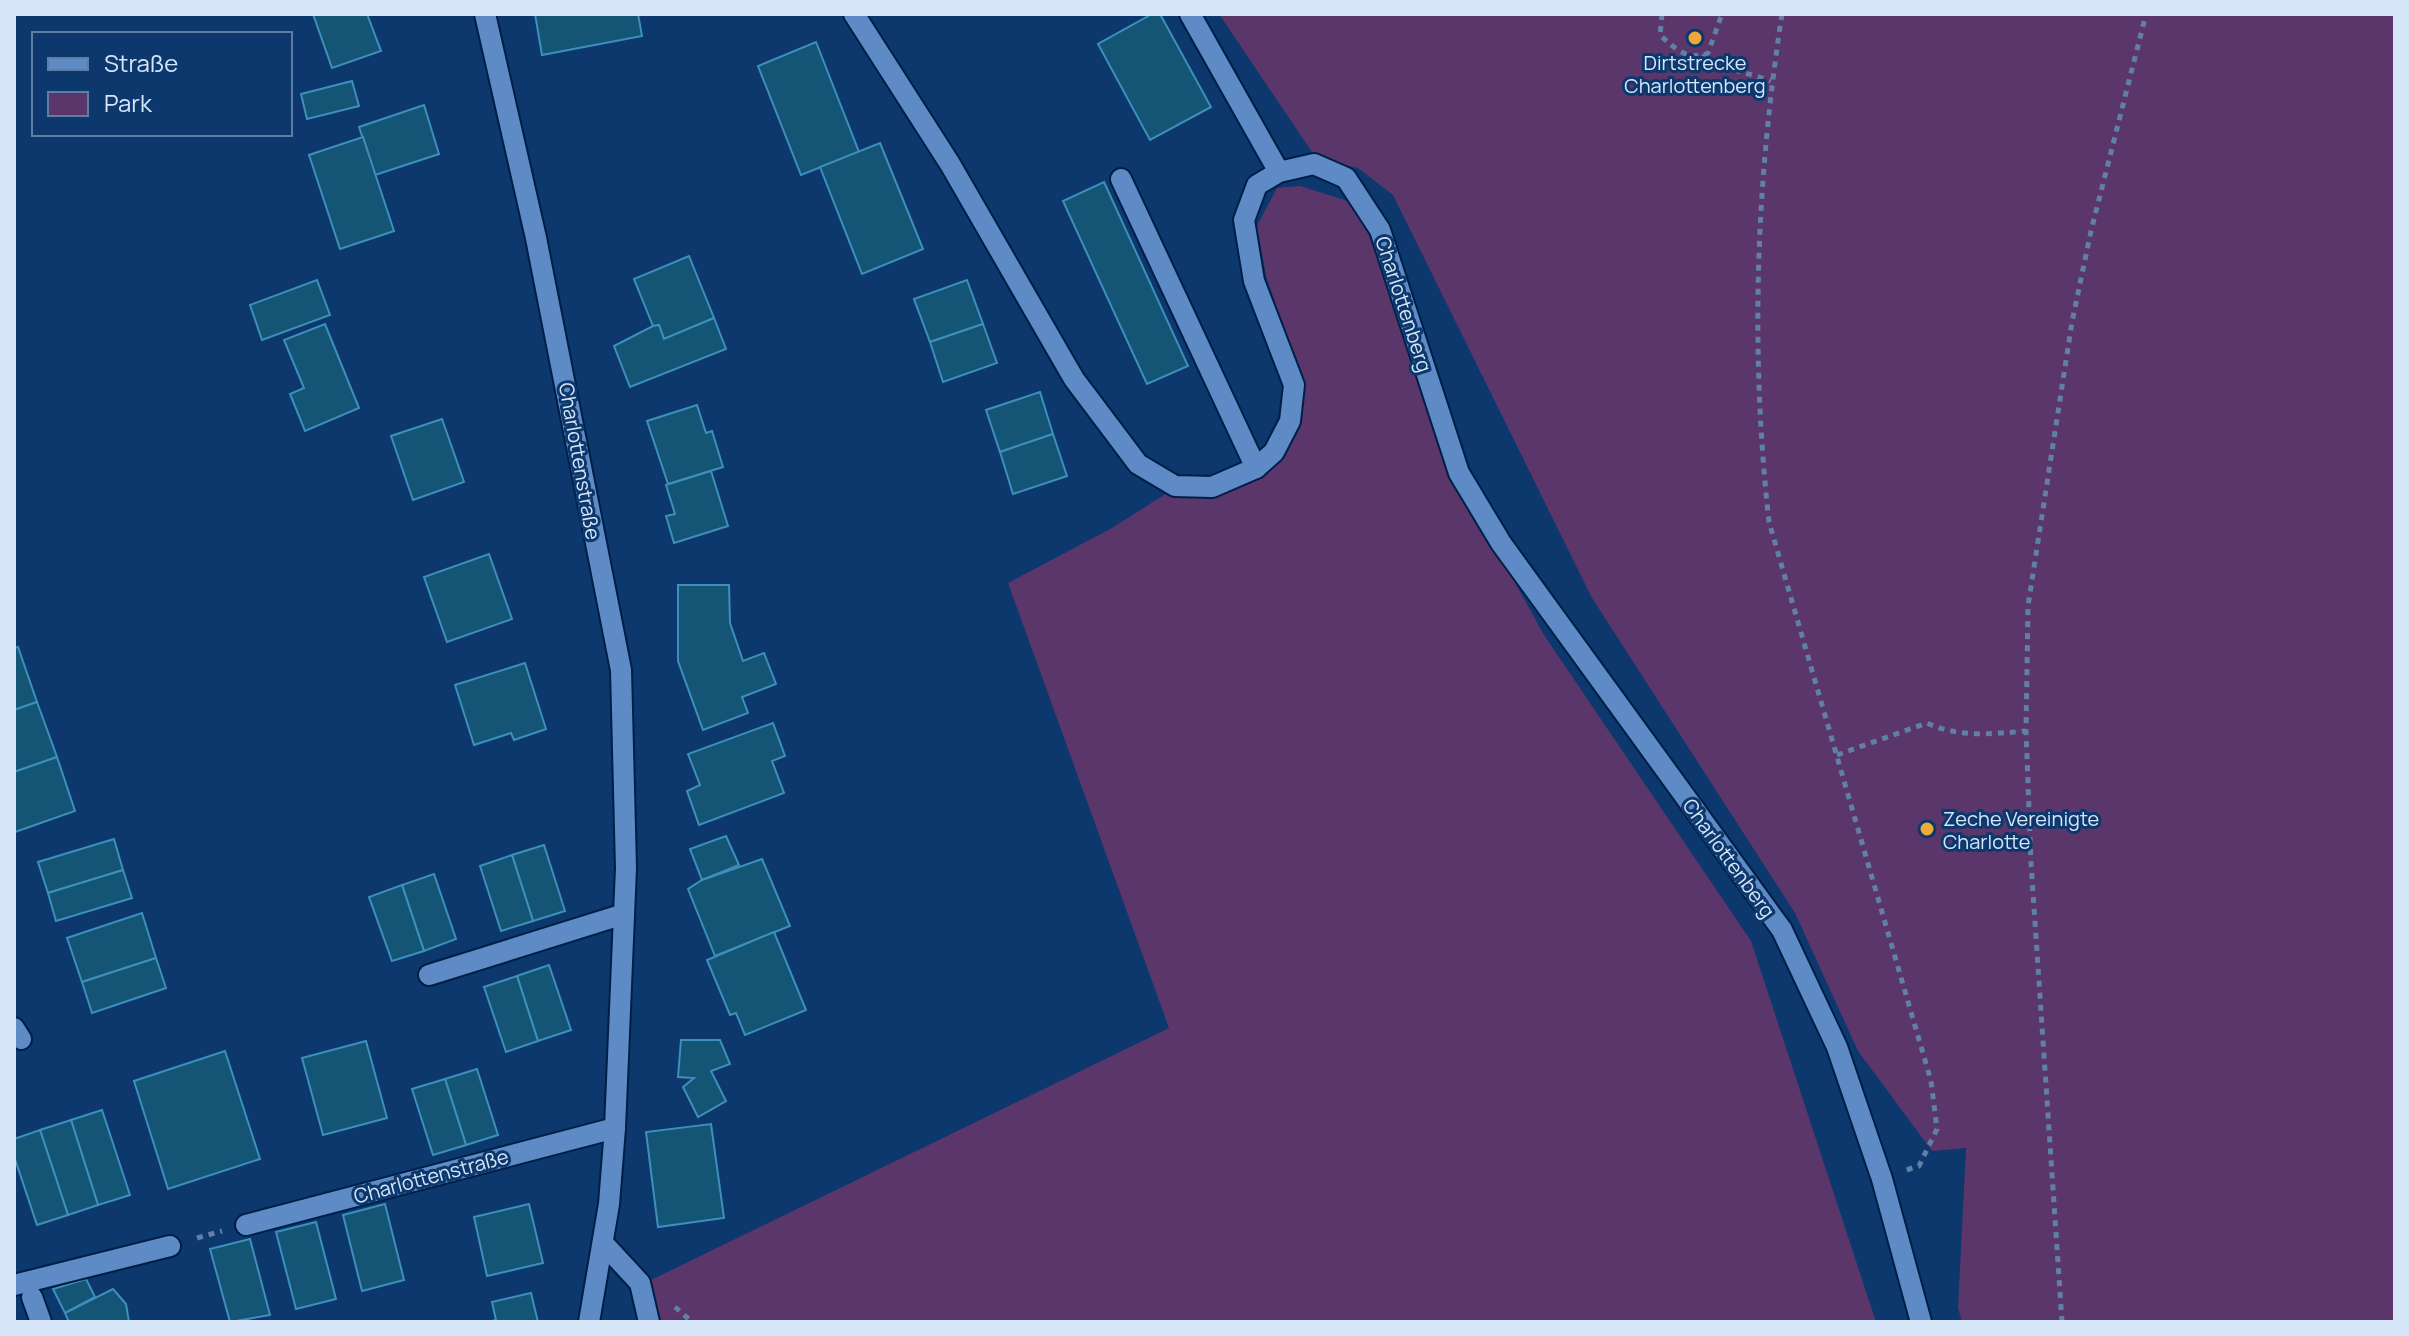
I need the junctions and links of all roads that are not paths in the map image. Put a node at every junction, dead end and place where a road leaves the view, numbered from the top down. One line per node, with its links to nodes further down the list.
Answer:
1 (485, 14): 7 (street, Charlottenstraße)
2 (854, 14): 6 (street)
3 (1190, 14): 4 (street)
4 (1279, 172): 6 (street); 18 (street, Charlottenberg)
5 (1121, 179): 6 (street)
6 (1256, 468)
7 (624, 914): 8 (street); 9 (street, Charlottenstraße)
8 (429, 975)
9 (615, 1128): 10 (street, Charlottenstraße); 11 (street, Charlottenstraße)
10 (246, 1225)
11 (603, 1243): 16 (street, Charlottenstraße); 17 (street)
12 (170, 1246): 13 (street)
13 (14, 1285)
14 (32, 1297): 15 (street)
15 (41, 1322)
16 (589, 1322)
17 (649, 1322)
18 (1921, 1322)

